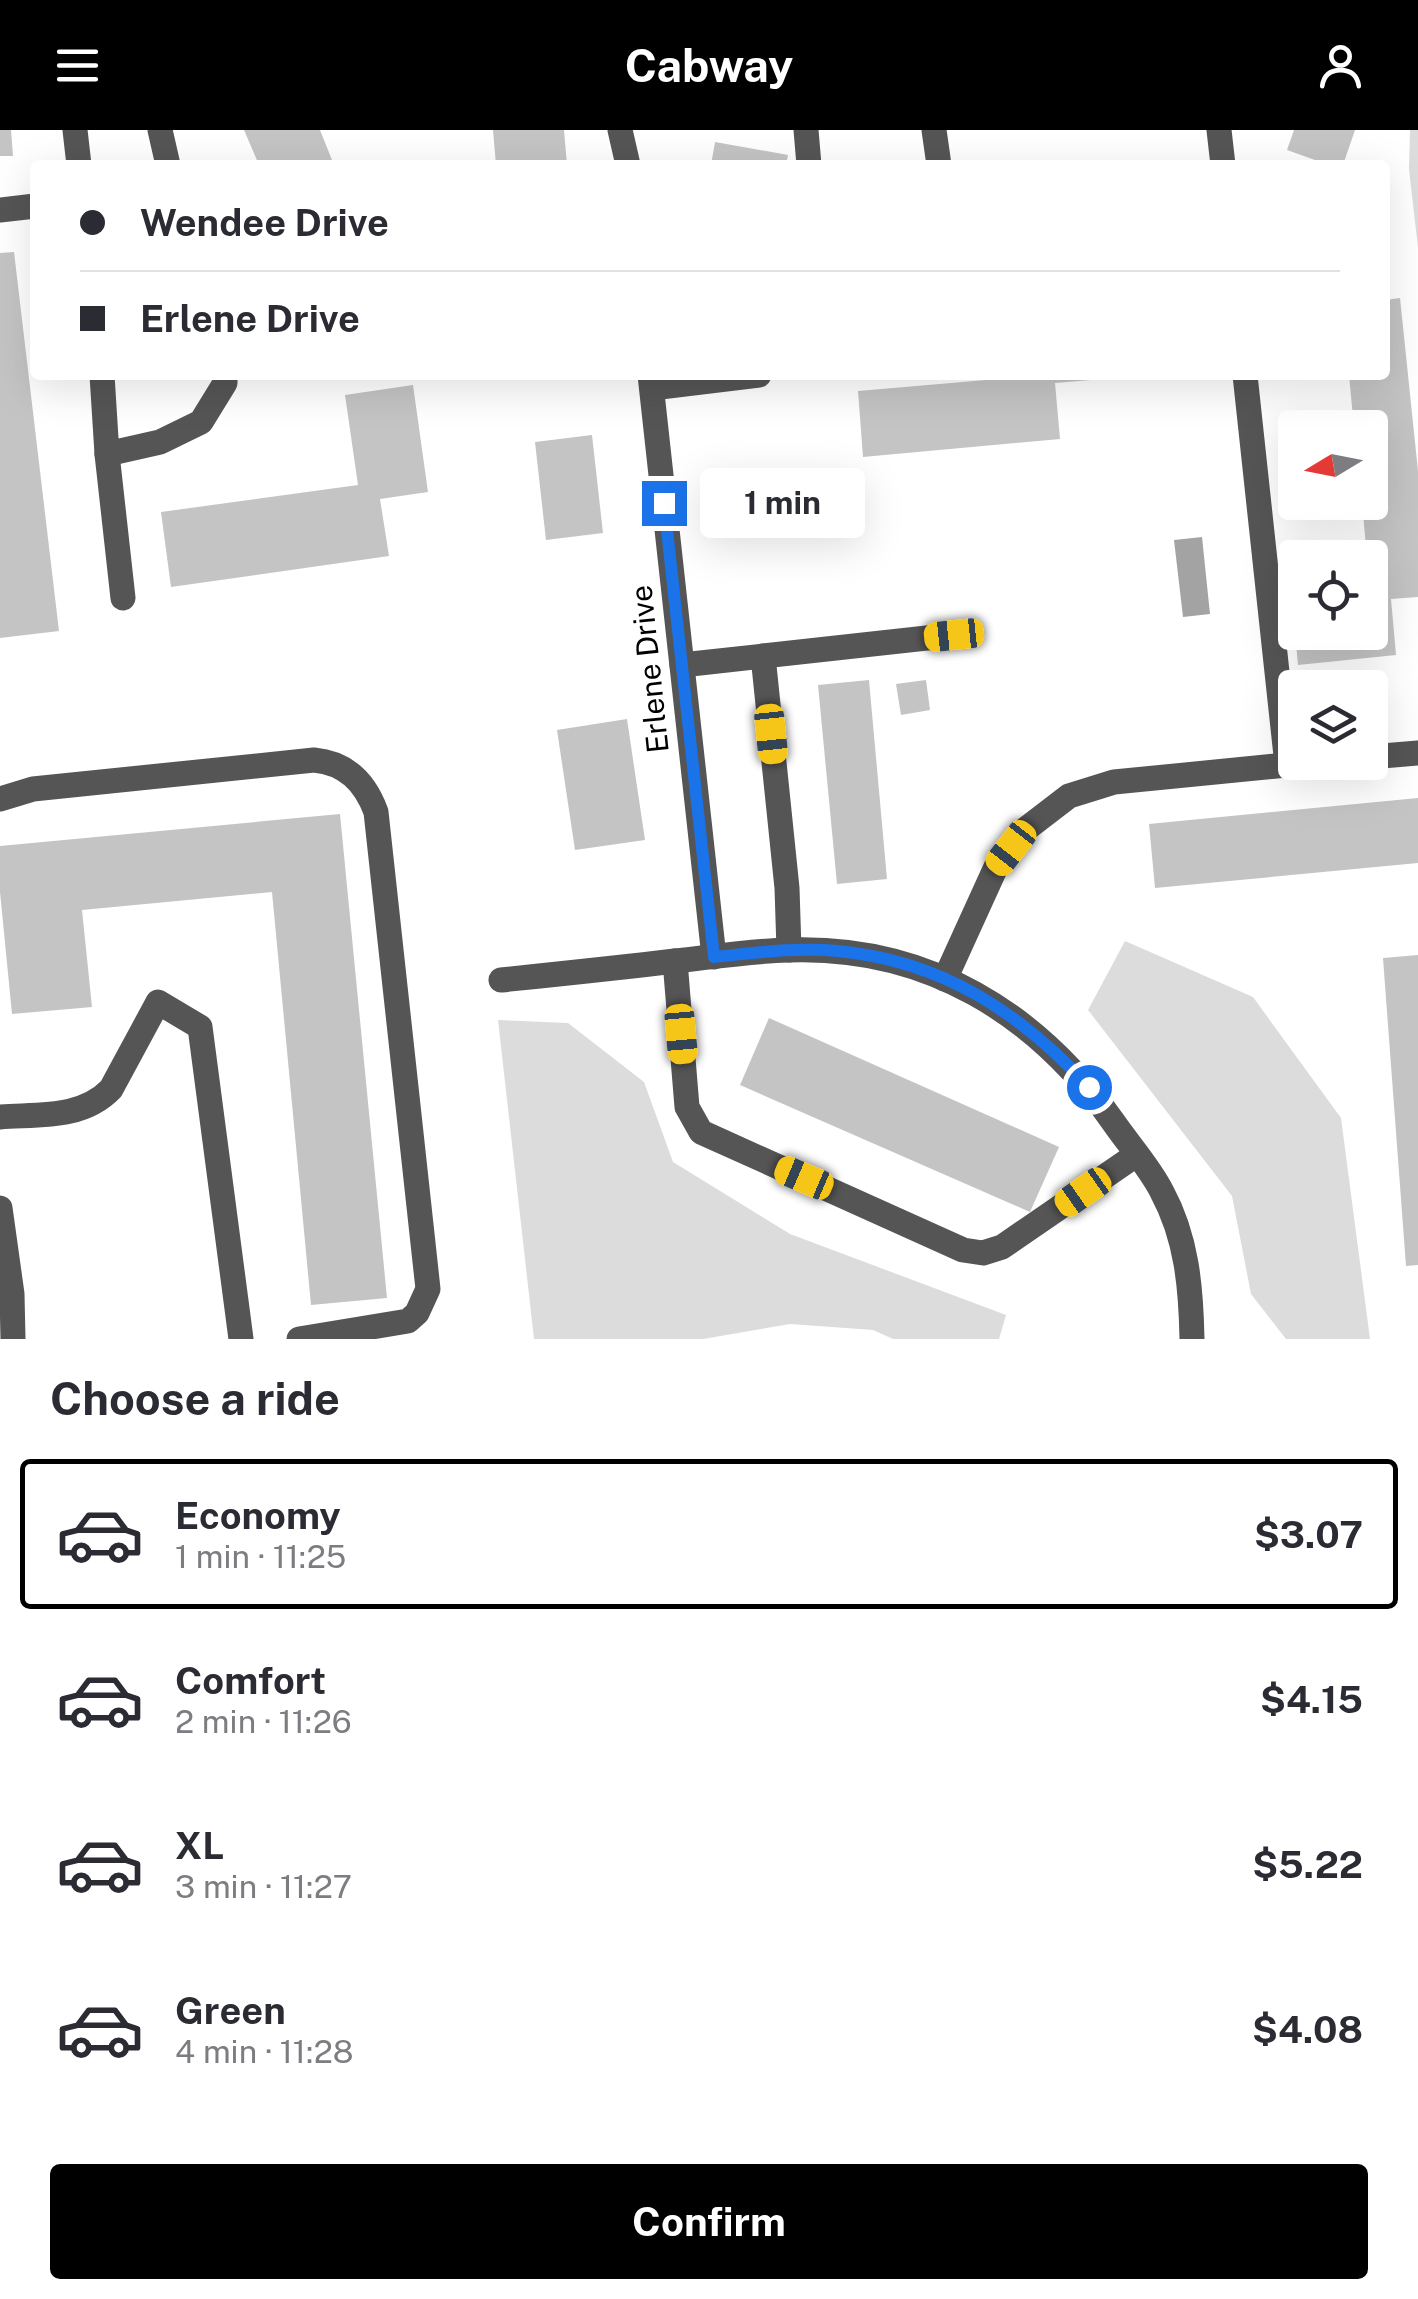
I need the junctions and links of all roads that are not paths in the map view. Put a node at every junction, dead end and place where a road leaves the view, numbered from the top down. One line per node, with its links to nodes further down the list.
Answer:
1 (76, 130): 7 (street)
2 (160, 130): 8 (street)
3 (620, 130): 9 (street)
4 (806, 130): 10 (street)
5 (934, 130): 11 (street)
6 (1219, 130): 12 (street)
7 (79, 160)
8 (167, 160)
9 (627, 160)
10 (809, 160)
11 (938, 160)
12 (1222, 160)
13 (30, 207): 14 (street)
14 (0, 210)
15 (102, 380): 19 (street)
16 (225, 380): 19 (street)
17 (1246, 380): 24 (street)
18 (651, 381): 23 (street, Erlene Drive)
19 (107, 454): 20 (street)
20 (123, 598)
21 (954, 635): 22 (street)
22 (763, 656): 23 (street); 29 (street)
23 (682, 665): 30 (street, Erlene Drive)
24 (1278, 682)
25 (1418, 753): 26 (street)
26 (1388, 756)
27 (1278, 767): 32 (street)
28 (0, 799): 39 (street)
29 (789, 950): 30 (street); 32 (street)
30 (714, 957): 31 (street)
31 (675, 961): 33 (street); 35 (street)
32 (945, 978): 35 (street)
33 (501, 980)
34 (0, 1117): 38 (street)
35 (1136, 1155): 40 (street)
36 (0, 1208): 37 (street)
37 (13, 1339)
38 (241, 1339)
39 (300, 1339)
40 (1192, 1339)

